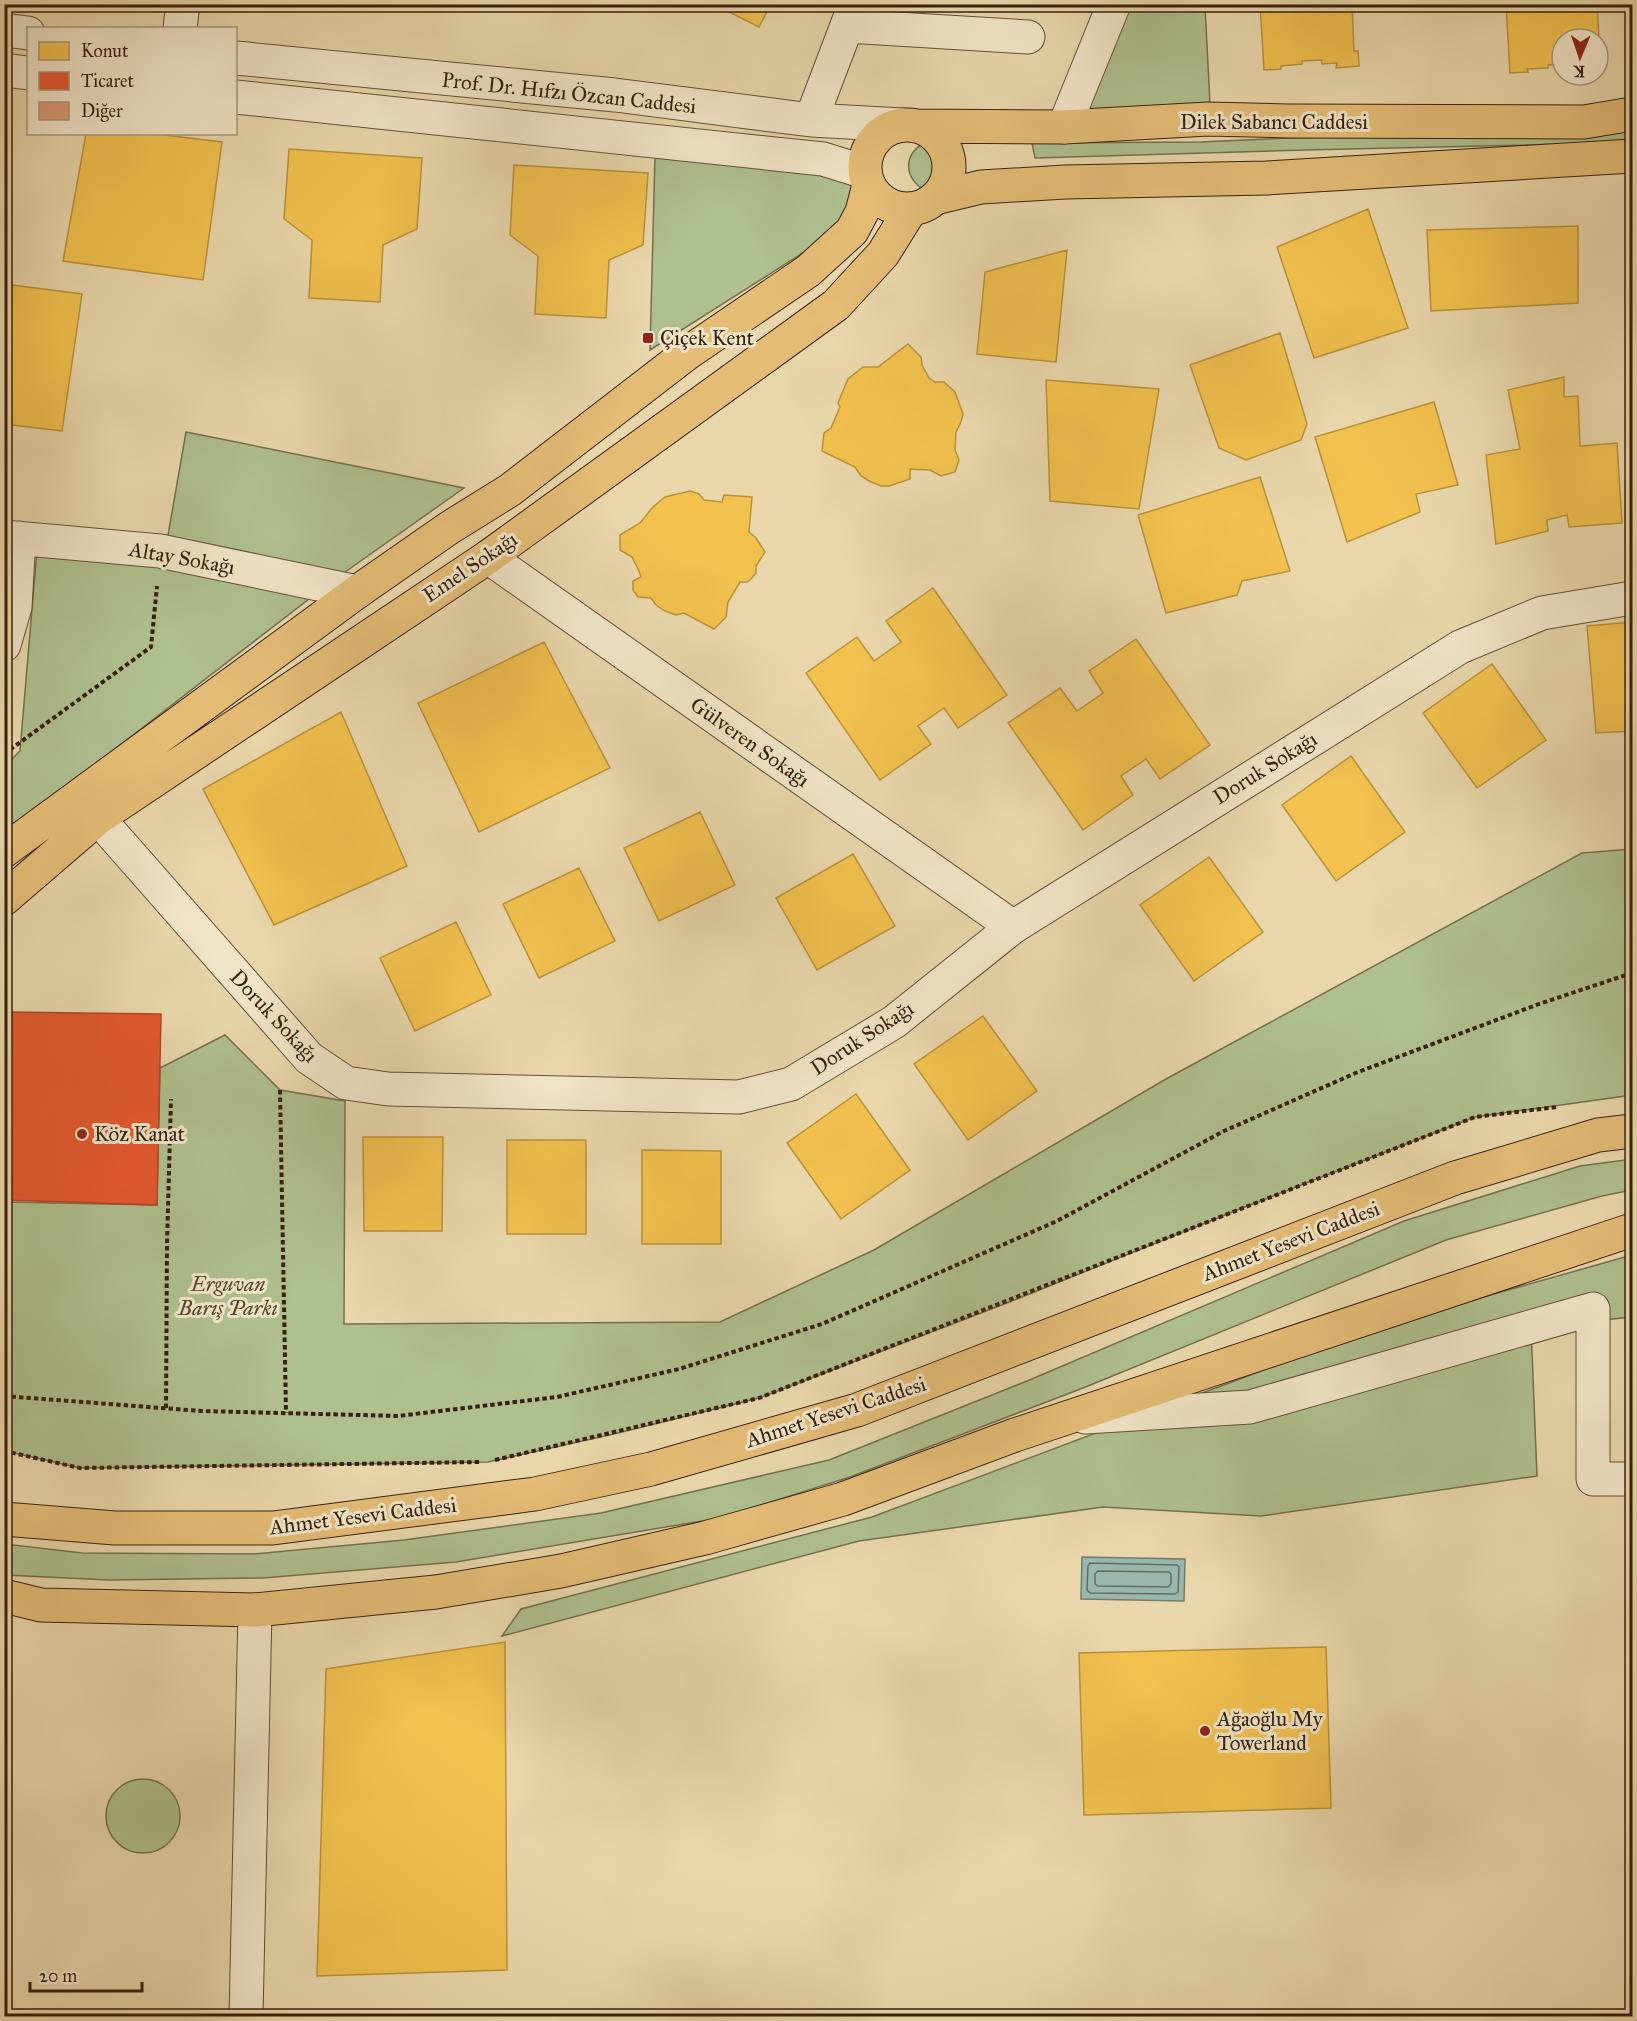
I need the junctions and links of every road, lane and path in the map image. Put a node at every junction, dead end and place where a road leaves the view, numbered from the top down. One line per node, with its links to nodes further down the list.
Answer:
1 (183, 4): 4 (street)
2 (1114, 4): 15 (street)
3 (851, 15): 7 (street); 13 (street)
4 (180, 27)
5 (4, 30): 6 (street)
6 (27, 33)
7 (1028, 37)
8 (237, 58): 13 (street, Prof. Dr. Hıfzı Özcan Caddesi)
9 (4, 70): 10 (street)
10 (27, 73)
11 (237, 97): 17 (street, Prof. Dr. Hıfzı Özcan Caddesi)
12 (1632, 114): 15 (main road, Dilek Sabancı Caddesi)
13 (811, 120): 14 (street, Prof. Dr. Hıfzı Özcan Caddesi)
14 (909, 126): 15 (main road, Dilek Sabancı Caddesi); 17 (main road); 18 (main road)
15 (1064, 127)
16 (1632, 156): 18 (main road)
17 (867, 178): 18 (main road); 22 (main road, Emel Sokağı)
18 (923, 203): 21 (main road, Emel Sokağı)
19 (12, 537): 20 (street, Altay Sokağı); 24 (street)
20 (160, 551): 22 (street, Altay Sokağı); 25 (path)
21 (488, 557): 26 (main road, Emel Sokağı); 29 (street, Gülveren Sokağı)
22 (357, 592): 27 (main road, Emel Sokağı)
23 (1632, 598): 29 (street, Doruk Sokağı)
24 (4, 645)
25 (4, 754)
26 (98, 818): 28 (main road, Emel Sokağı); 29 (street, Doruk Sokağı)
27 (4, 851)
28 (4, 899)
29 (1013, 927)
30 (1632, 973): 38 (path)
31 (280, 1090): 38 (path)
32 (171, 1099): 37 (path)
33 (1565, 1106): 40 (path)
34 (1632, 1131): 42 (main road, Ahmet Yesevi Caddesi)
35 (1632, 1230): 39 (main road)
36 (4, 1396): 37 (path)
37 (166, 1408): 38 (path)
38 (286, 1413)
39 (1068, 1418): 41 (street); 44 (main road)
40 (4, 1451)
41 (1632, 1479)
42 (4, 1519)
43 (4, 1596): 44 (main road)
44 (255, 1610): 45 (street)
45 (246, 2016)

